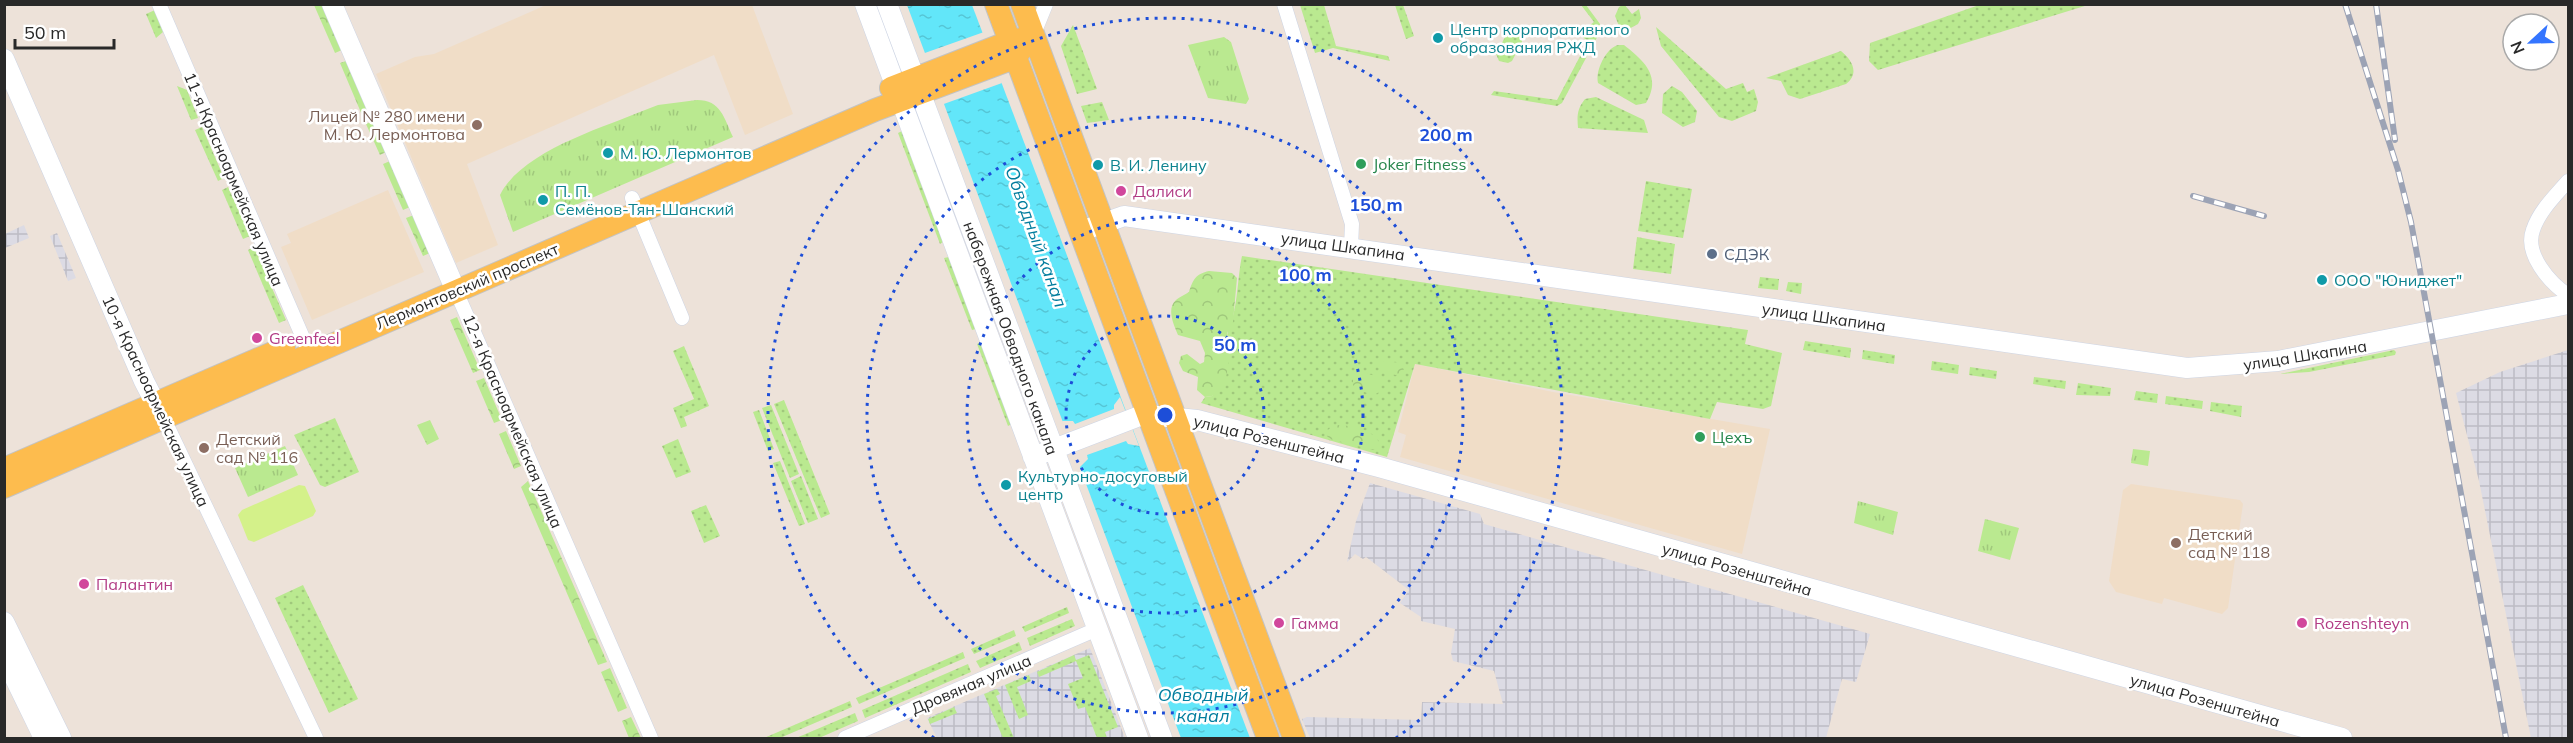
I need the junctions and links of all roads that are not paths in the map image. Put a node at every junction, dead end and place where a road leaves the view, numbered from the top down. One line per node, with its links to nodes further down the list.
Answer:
1 (159, 4): 22 (street, 11-я Красноармейская улица)
2 (332, 4): 18 (main road, 12-я Красноармейская улица)
3 (865, 4): 12 (main road, набережная Обводного канала)
4 (887, 4): 12 (main road, набережная Обводного канала)
5 (996, 4): 10 (main road)
6 (1022, 4): 9 (main road)
7 (1046, 4): 9 (street)
8 (1284, 4): 17 (street)
9 (1033, 36): 10 (main road); 15 (main road)
10 (1002, 54): 12 (main road, Лермонтовский проспект); 16 (main road)
11 (4, 59): 23 (main road, 10-я Красноармейская улица)
12 (915, 87): 14 (main road, Лермонтовский проспект); 26 (main road, набережная Обводного канала); 27 (main road, набережная Обводного канала)
13 (2568, 181): 19 (street)
14 (635, 205): 18 (main road, Лермонтовский проспект); 21 (street)
15 (1101, 224): 16 (main road, улица Шкапина); 17 (main road, улица Шкапина); 25 (main road)
16 (1079, 232): 24 (main road)
17 (1351, 247): 20 (main road, улица Шкапина)
18 (454, 284): 22 (main road, Лермонтовский проспект); 36 (street, 12-я Красноармейская улица)
19 (2568, 295)
20 (2568, 304)
21 (682, 318)
22 (307, 347): 23 (main road, Лермонтовский проспект)
23 (160, 412): 28 (main road, Лермонтовский проспект); 29 (main road, Лермонтовский проспект); 35 (street, 10-я Красноармейская улица)
24 (1139, 418): 25 (main road, улица Розенштейна); 26 (main road); 40 (main road)
25 (1174, 418): 41 (main road); 42 (main road, улица Розенштейна)
26 (1061, 446): 27 (main road); 39 (main road, набережная Обводного канала)
27 (1033, 457): 31 (main road, набережная Обводного канала)
28 (4, 469)
29 (4, 487)
30 (4, 622): 34 (main road)
31 (1097, 629): 37 (street, Дровяная улица); 38 (main road, набережная Обводного канала)
32 (4, 656): 33 (main road)
33 (44, 738)
34 (61, 738)
35 (316, 738)
36 (651, 738)
37 (844, 738)
38 (1138, 738)
39 (1162, 738)
40 (1268, 738)
41 (1294, 738)
42 (2342, 738)

